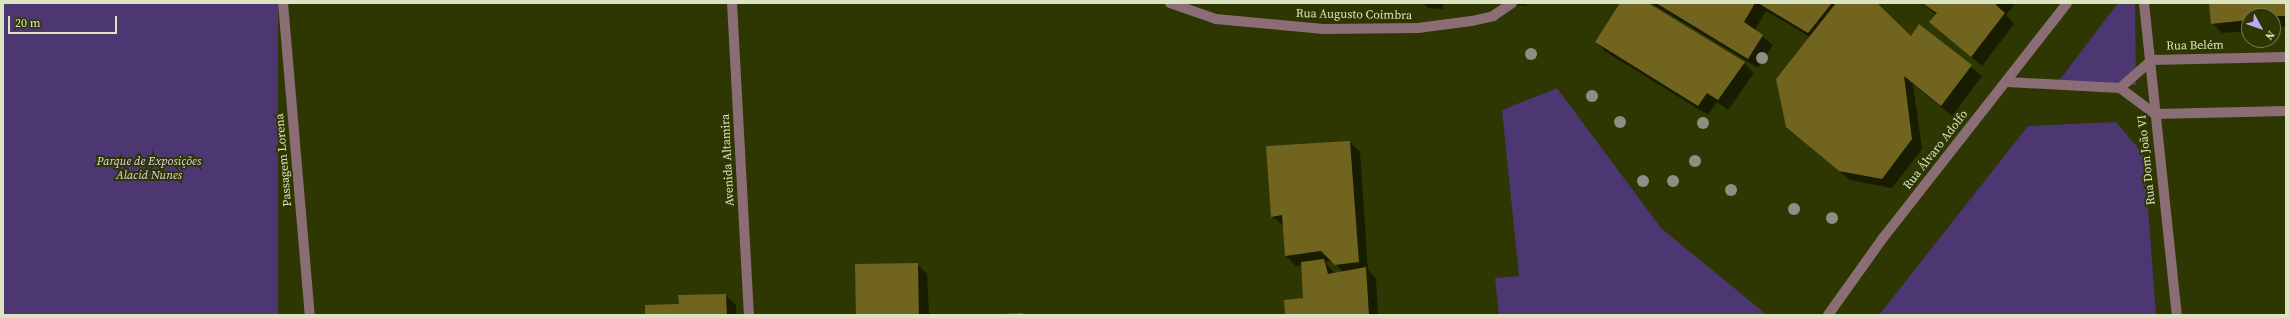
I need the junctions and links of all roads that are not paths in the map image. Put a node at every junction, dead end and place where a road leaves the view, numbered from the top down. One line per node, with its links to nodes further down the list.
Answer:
1 (283, 3): 13 (street, Passagem Lorena)
2 (732, 3): 14 (street, Avenida Altamira)
3 (1170, 3): 4 (street, Rua Augusto Coimbra)
4 (1512, 3)
5 (2067, 3): 9 (street, Rua Álvaro Adolfo)
6 (2144, 3): 8 (street, Rua Dom João VI)
7 (2286, 57): 8 (street, Rua Belém)
8 (2152, 60): 10 (street); 12 (street, Rua Dom João VI)
9 (2006, 82): 10 (street); 15 (street, Rua Álvaro Adolfo)
10 (2120, 88): 12 (street)
11 (2286, 111): 12 (street)
12 (2155, 114): 16 (street, Rua Dom João VI)
13 (310, 315)
14 (749, 315)
15 (1828, 315)
16 (2177, 315)

